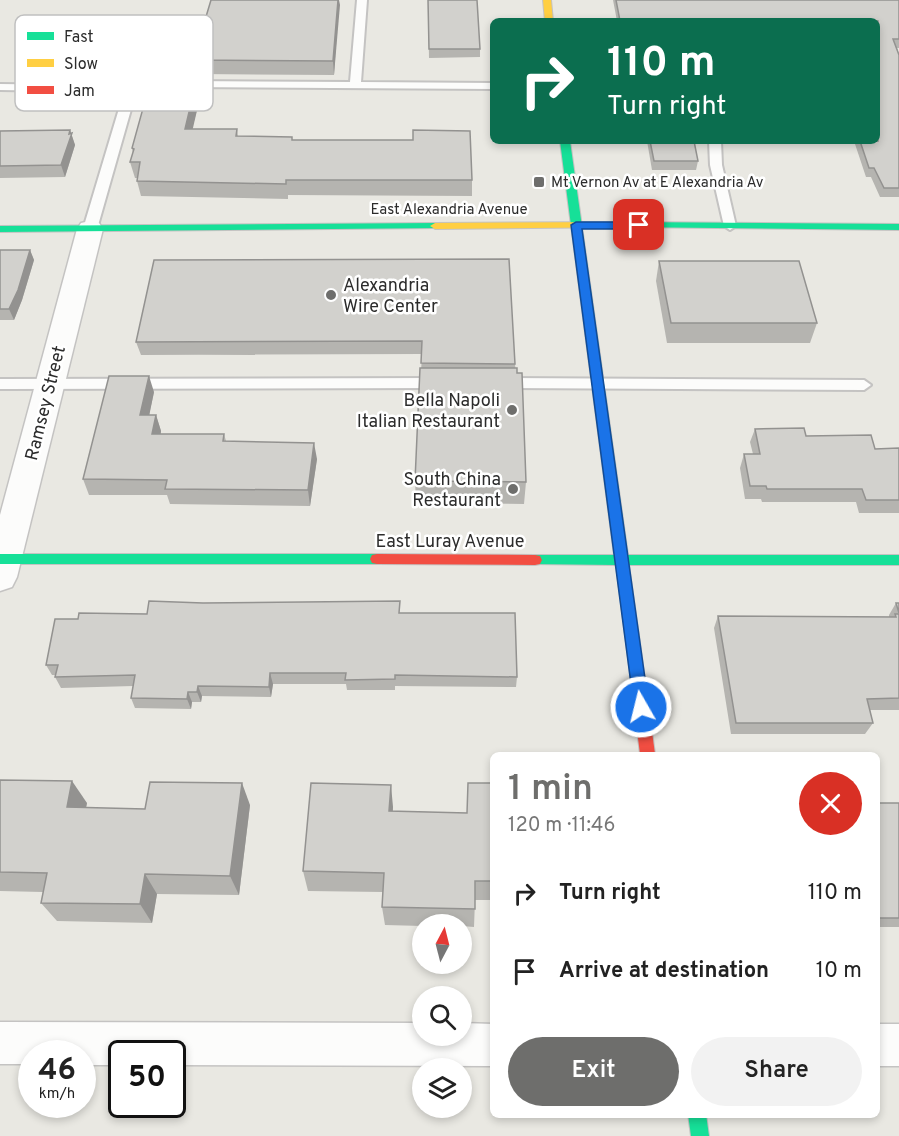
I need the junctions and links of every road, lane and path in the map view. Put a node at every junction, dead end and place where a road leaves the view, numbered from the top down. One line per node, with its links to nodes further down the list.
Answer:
1 (362, 0): 5 (lane)
2 (547, 0): 3 (street)
3 (549, 18)
4 (213, 84): 5 (lane)
5 (355, 86): 6 (lane)
6 (490, 86)
7 (0, 87): 8 (lane)
8 (15, 87)
9 (123, 111): 16 (lane)
10 (565, 144): 12 (street)
11 (715, 144): 13 (lane)
12 (576, 225): 13 (street, East Alexandria Avenue); 16 (street, East Alexandria Avenue); 19 (street)
13 (730, 226): 14 (street, East Alexandria Avenue)
14 (899, 227)
15 (0, 229): 16 (street, East Alexandria Avenue)
16 (90, 229): 21 (street, Ramsey Street)
17 (453, 383): 21 (lane)
18 (487, 383): 19 (lane)
19 (597, 383): 22 (lane); 23 (street)
20 (0, 384): 21 (lane)
21 (50, 384): 25 (street, Ramsey Street)
22 (864, 385)
23 (621, 560): 24 (street, East Luray Avenue); 25 (street, East Luray Avenue); 26 (street)
24 (899, 560)
25 (2, 564)
26 (648, 752)
27 (0, 1043): 28 (street)
28 (490, 1045)
29 (880, 1045): 30 (street)
30 (899, 1045)
31 (698, 1118): 32 (street)
32 (700, 1136)

